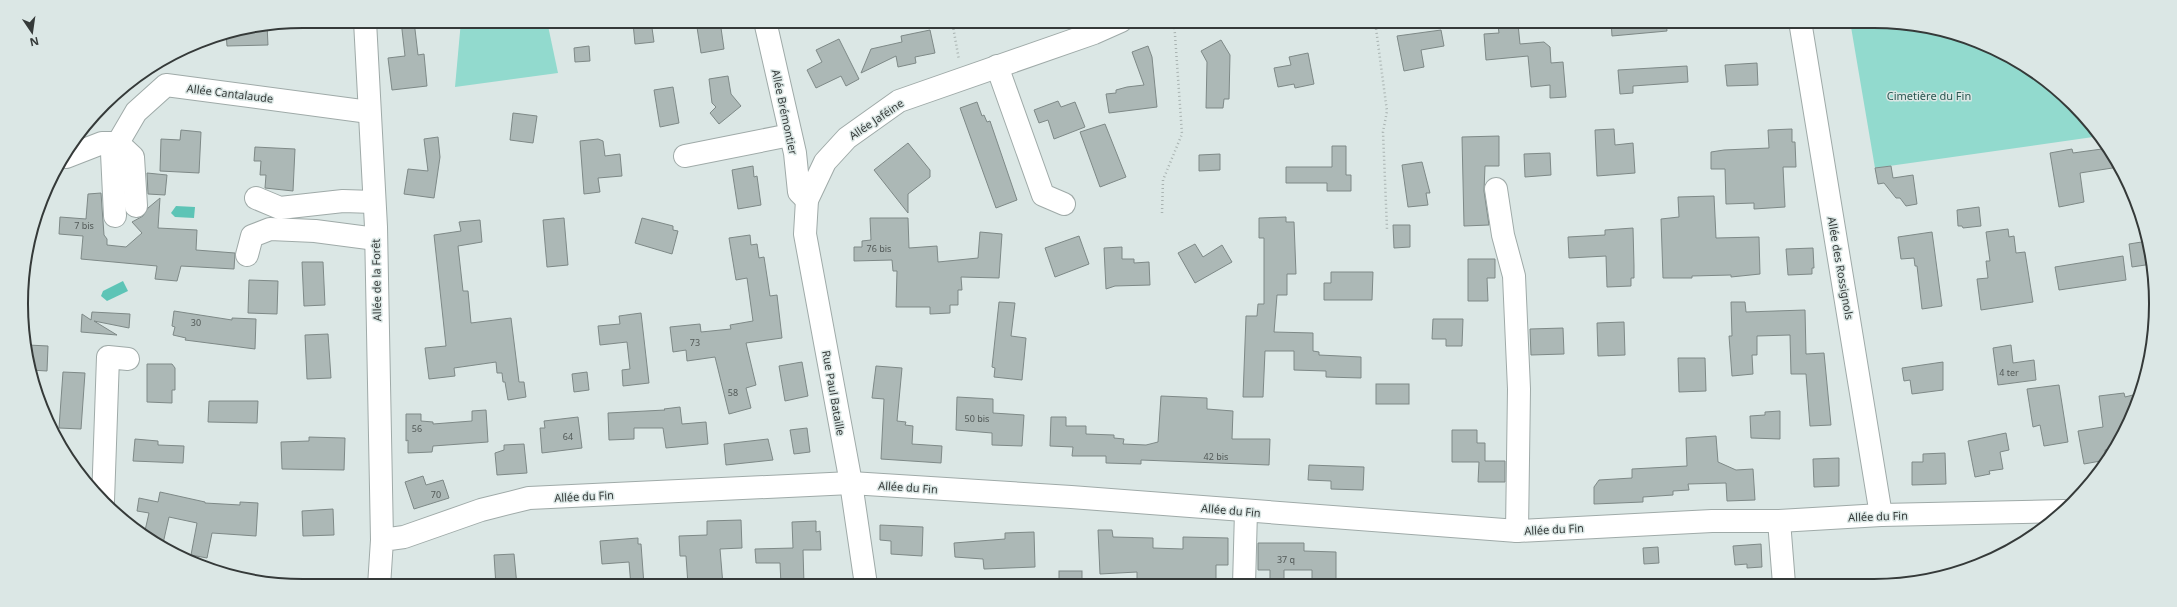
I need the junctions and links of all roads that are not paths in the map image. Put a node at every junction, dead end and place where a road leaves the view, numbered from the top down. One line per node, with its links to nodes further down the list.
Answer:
1 (365, 28): 6 (street, Allée de la Forêt)
2 (767, 28): 8 (street, Allée Brémontier)
3 (1102, 28): 5 (street, Allée Jaféine)
4 (1801, 28): 26 (street, Allée des Rossignols)
5 (997, 66): 11 (street, Allée Jaféine); 16 (street)
6 (369, 112): 7 (street, Allée Cantalaude); 15 (street, Allée de la Forêt)
7 (118, 142): 9 (street); 17 (street); 18 (street, Allée Cantalaude)
8 (793, 144): 10 (street); 11 (street); 14 (street, Allée Brémontier)
9 (71, 155)
10 (685, 156)
11 (825, 162): 14 (street, Allée Jaféine)
12 (1496, 189): 28 (street)
13 (256, 198): 15 (street)
14 (807, 200): 22 (street, Rue Paul Bataille)
15 (374, 202): 19 (street, Allée de la Forêt)
16 (1064, 204)
17 (136, 206)
18 (115, 216)
19 (376, 239): 20 (street); 29 (street, Allée de la Forêt)
20 (247, 255)
21 (128, 359): 23 (street)
22 (851, 483): 24 (street, Allée du Fin); 29 (street, Allée du Fin); 31 (street, Rue Paul Bataille)
23 (103, 492)
24 (1246, 511): 28 (street, Allée du Fin); 32 (street)
25 (2055, 511): 26 (street, Allée du Fin)
26 (1881, 515): 27 (street, Allée du Fin)
27 (1779, 521): 28 (street, Allée du Fin); 33 (street)
28 (1517, 531)
29 (382, 540): 30 (street, Allée de la Forêt)
30 (379, 579)
31 (865, 579)
32 (1244, 579)
33 (1784, 579)

